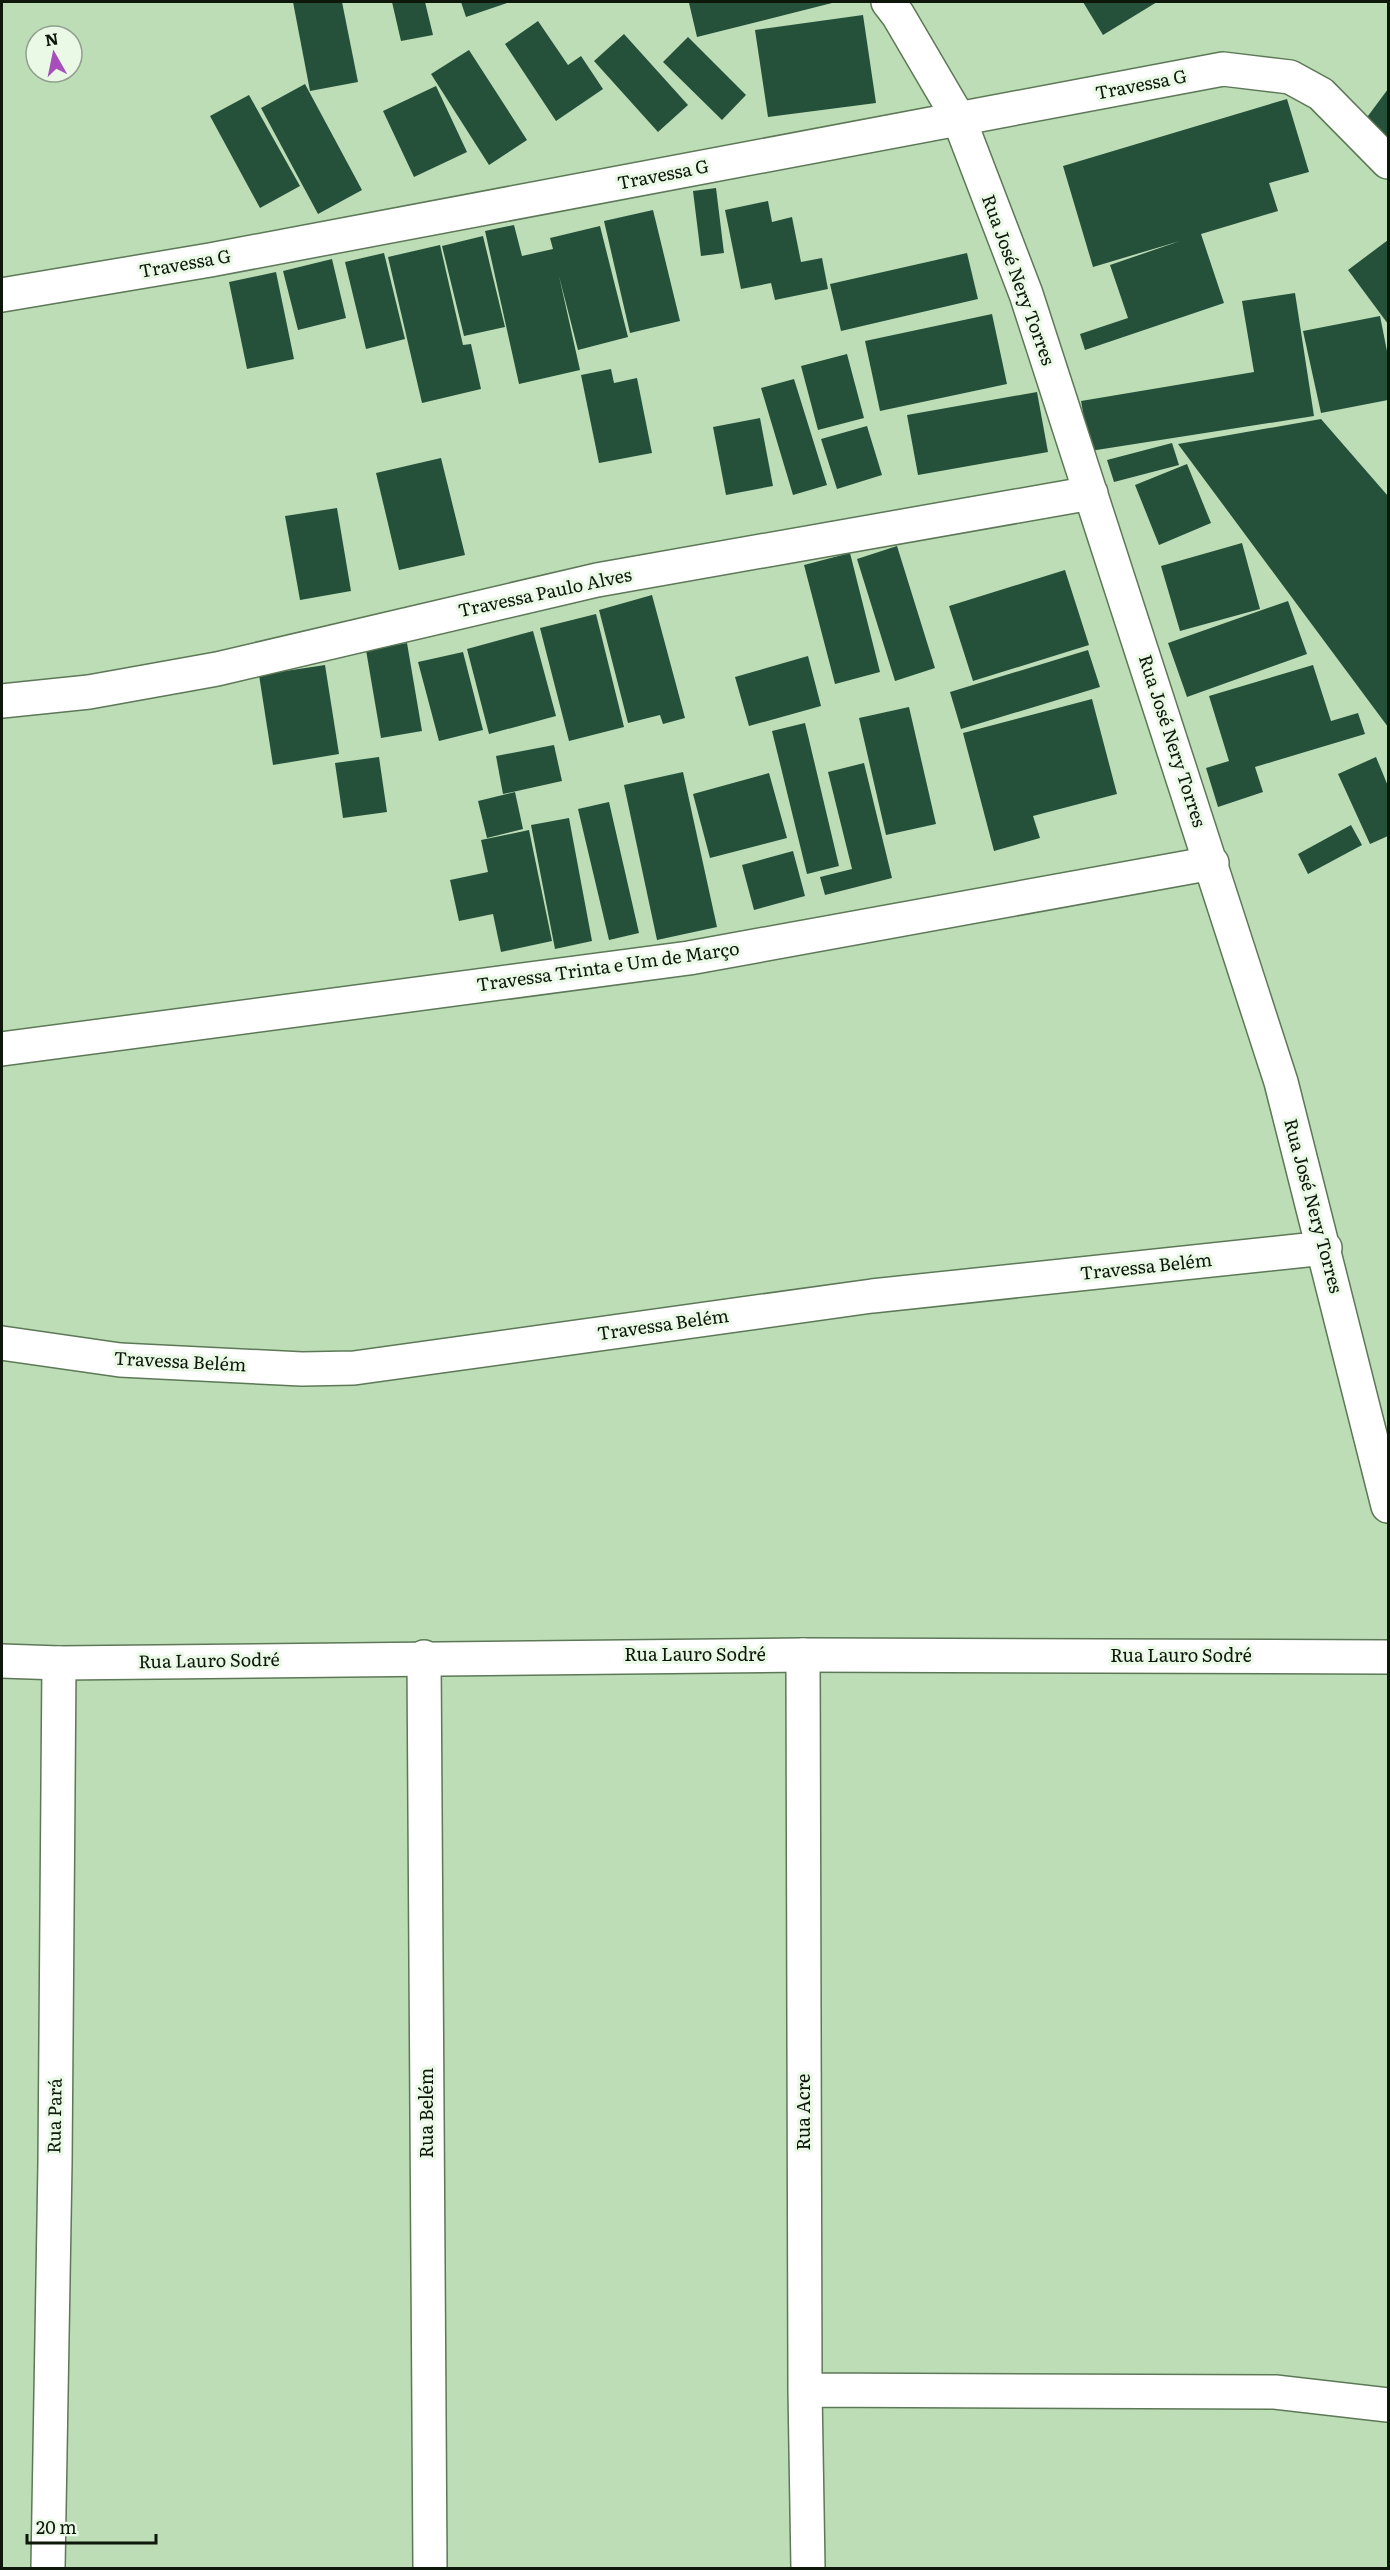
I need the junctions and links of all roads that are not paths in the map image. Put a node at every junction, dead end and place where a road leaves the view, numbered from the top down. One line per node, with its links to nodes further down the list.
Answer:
1 (888, 2): 2 (street, Rua José Nery Torres)
2 (959, 119): 3 (street, Travessa G); 4 (street, Travessa G); 5 (street, Rua José Nery Torres)
3 (1389, 162)
4 (2, 295)
5 (1091, 493): 6 (street, Travessa Paulo Alves); 7 (street, Rua José Nery Torres)
6 (2, 701)
7 (1212, 863): 8 (street, Travessa Trinta e Um de Março); 9 (street, Rua José Nery Torres)
8 (2, 1049)
9 (1324, 1248): 10 (street, Travessa Belém); 11 (street, Rua José Nery Torres)
10 (2, 1343)
11 (1389, 1506)
12 (803, 1654): 13 (street, Rua Lauro Sodré); 14 (street, Rua Lauro Sodré); 17 (street, Rua Acre)
13 (424, 1657): 16 (street, Rua Lauro Sodré); 20 (street, Rua Belém)
14 (1389, 1657)
15 (2, 1661): 16 (street, Rua Lauro Sodré)
16 (59, 1663): 19 (street, Rua Pará)
17 (805, 2390): 18 (street); 21 (street, Rua Acre)
18 (1389, 2404)
19 (48, 2568)
20 (429, 2568)
21 (808, 2568)

